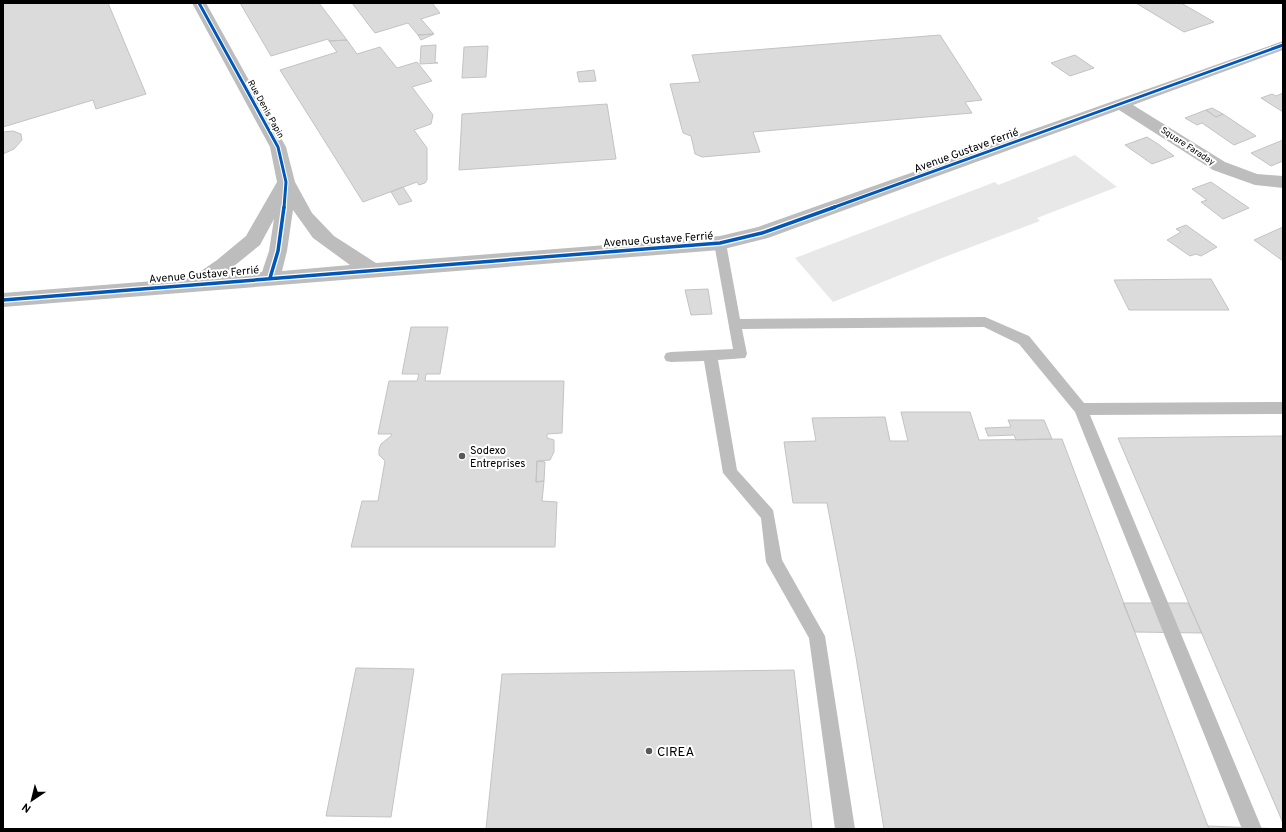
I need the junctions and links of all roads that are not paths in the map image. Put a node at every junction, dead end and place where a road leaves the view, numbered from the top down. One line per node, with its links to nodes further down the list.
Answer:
1 (200, 3): 4 (street, Rue Denis Papin)
2 (1283, 45): 3 (street, Avenue Gustave Ferrié)
3 (1120, 103): 5 (street, Square Faraday); 6 (street, Avenue Gustave Ferrié)
4 (286, 182): 7 (street, Rue Denis Papin); 8 (street, Rue Denis Papin); 9 (street)
5 (1283, 182)
6 (720, 243): 7 (street, Avenue Gustave Ferrié); 11 (lane)
7 (372, 270): 8 (street, Avenue Gustave Ferrié)
8 (270, 278): 9 (street, Avenue Gustave Ferrié)
9 (197, 284): 10 (street, Avenue Gustave Ferrié)
10 (3, 300)
11 (734, 324): 12 (lane); 15 (lane)
12 (710, 355): 13 (lane); 16 (lane)
13 (671, 357)
14 (1283, 408): 15 (lane)
15 (1081, 409): 17 (lane)
16 (845, 829)
17 (1252, 829)

